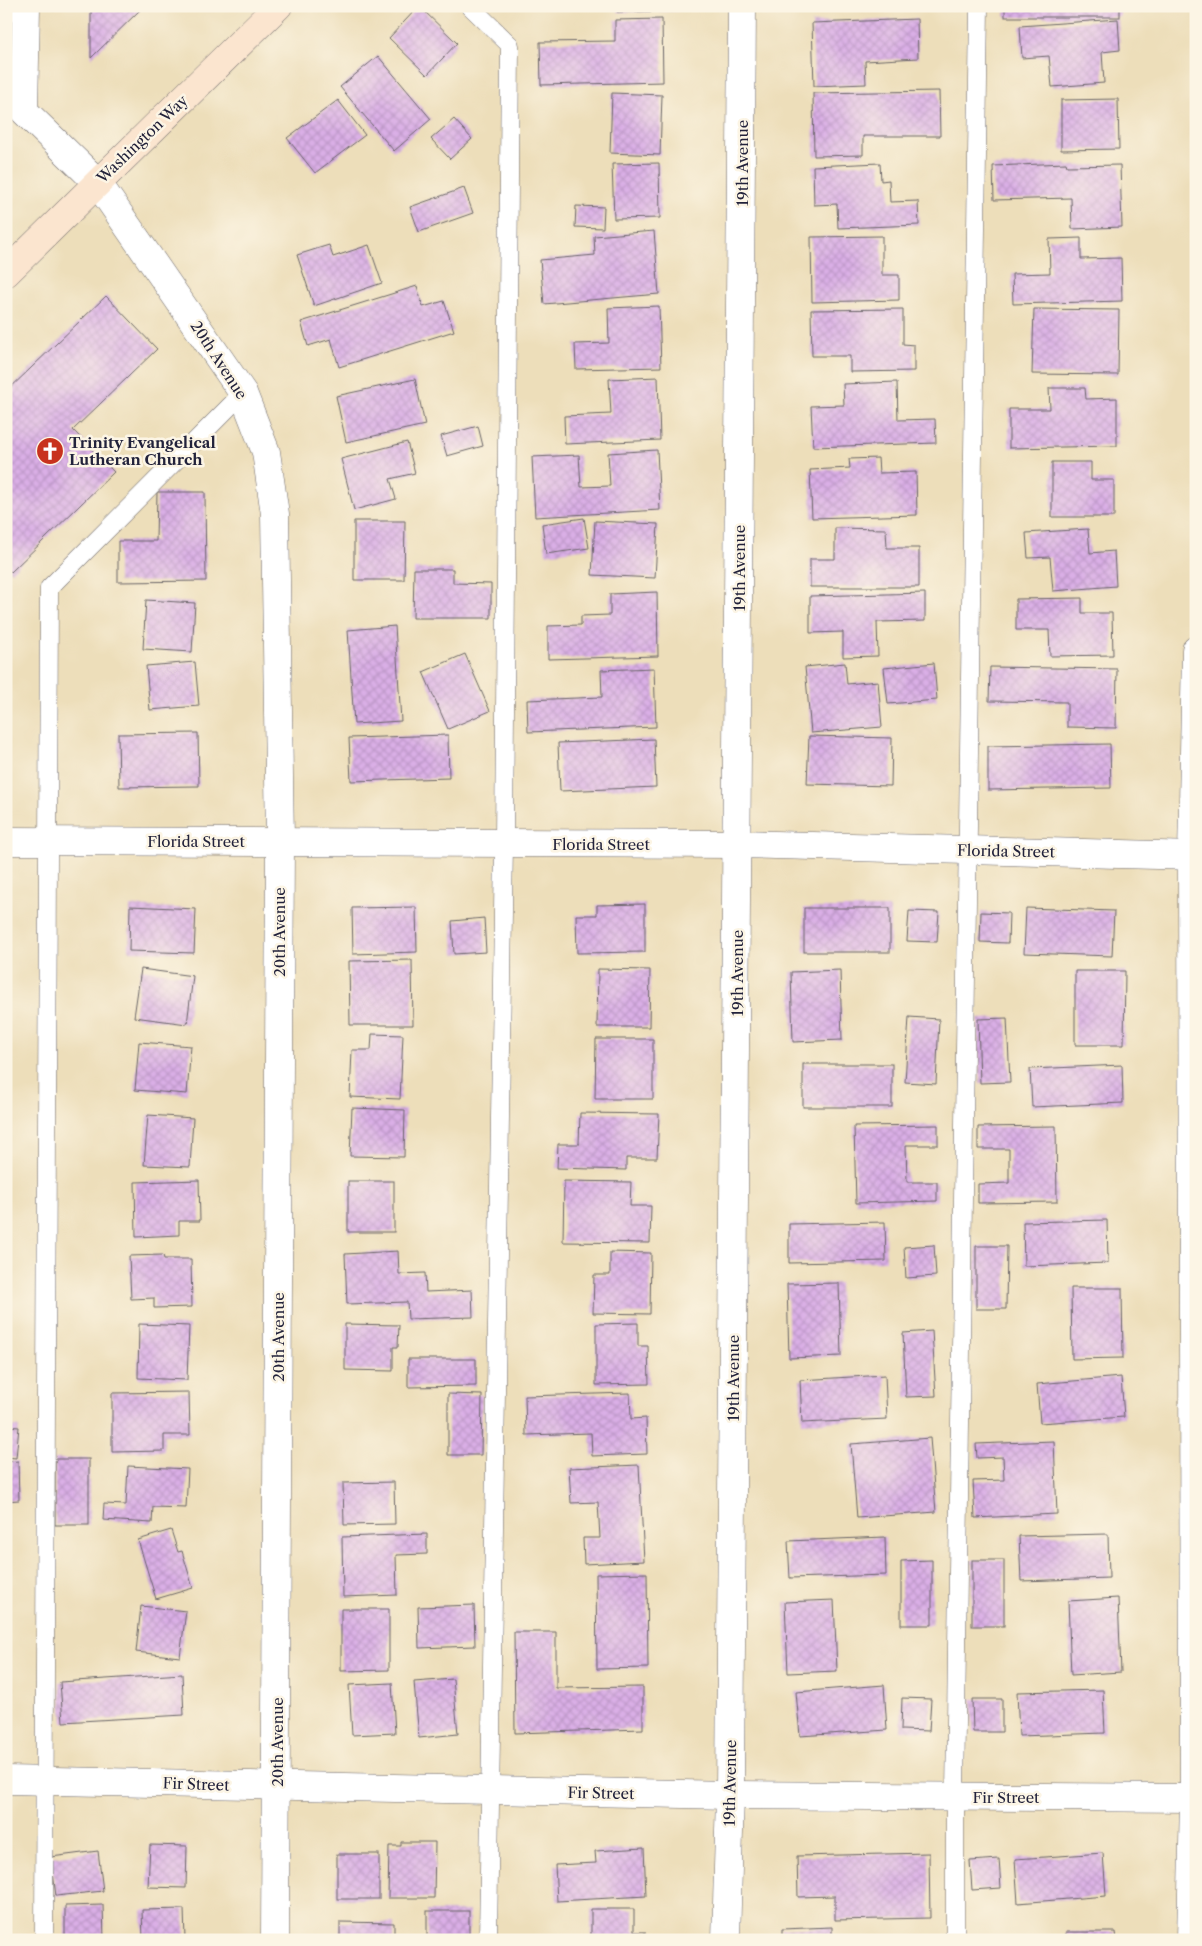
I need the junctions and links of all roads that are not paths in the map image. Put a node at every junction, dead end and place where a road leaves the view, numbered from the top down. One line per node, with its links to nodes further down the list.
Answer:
1 (26, 6): 6 (street, 20th Avenue)
2 (278, 6): 7 (main road, Washington Way)
3 (470, 6): 14 (lane)
4 (742, 6): 15 (street, 19th Avenue)
5 (979, 6): 16 (lane)
6 (15, 108): 7 (street, 20th Avenue)
7 (97, 182): 8 (main road, Washington Way); 9 (street, 20th Avenue)
8 (6, 273)
9 (243, 393): 12 (lane); 13 (street, 20th Avenue)
10 (1196, 650): 17 (street)
11 (6, 841): 12 (street, Florida Street)
12 (47, 841): 13 (street, Florida Street); 19 (lane)
13 (280, 841): 14 (street, Florida Street); 20 (street, 20th Avenue)
14 (504, 844): 15 (street, Florida Street); 21 (lane)
15 (738, 844): 16 (street, Florida Street); 22 (street, 19th Avenue)
16 (969, 850): 17 (street, Florida Street); 23 (lane)
17 (1194, 856): 24 (street)
18 (6, 1780): 19 (street, Fir Street)
19 (46, 1780): 20 (street, Fir Street); 25 (lane)
20 (276, 1787): 21 (street, Fir Street); 26 (street, 20th Avenue)
21 (489, 1791): 22 (street, Fir Street); 27 (lane)
22 (730, 1795): 23 (street, Fir Street); 28 (street, 19th Avenue)
23 (955, 1796): 24 (street, Fir Street); 29 (lane)
24 (1195, 1798): 30 (street)
25 (44, 1940)
26 (274, 1940)
27 (488, 1940)
28 (726, 1940)
29 (955, 1940)
30 (1191, 1940)

